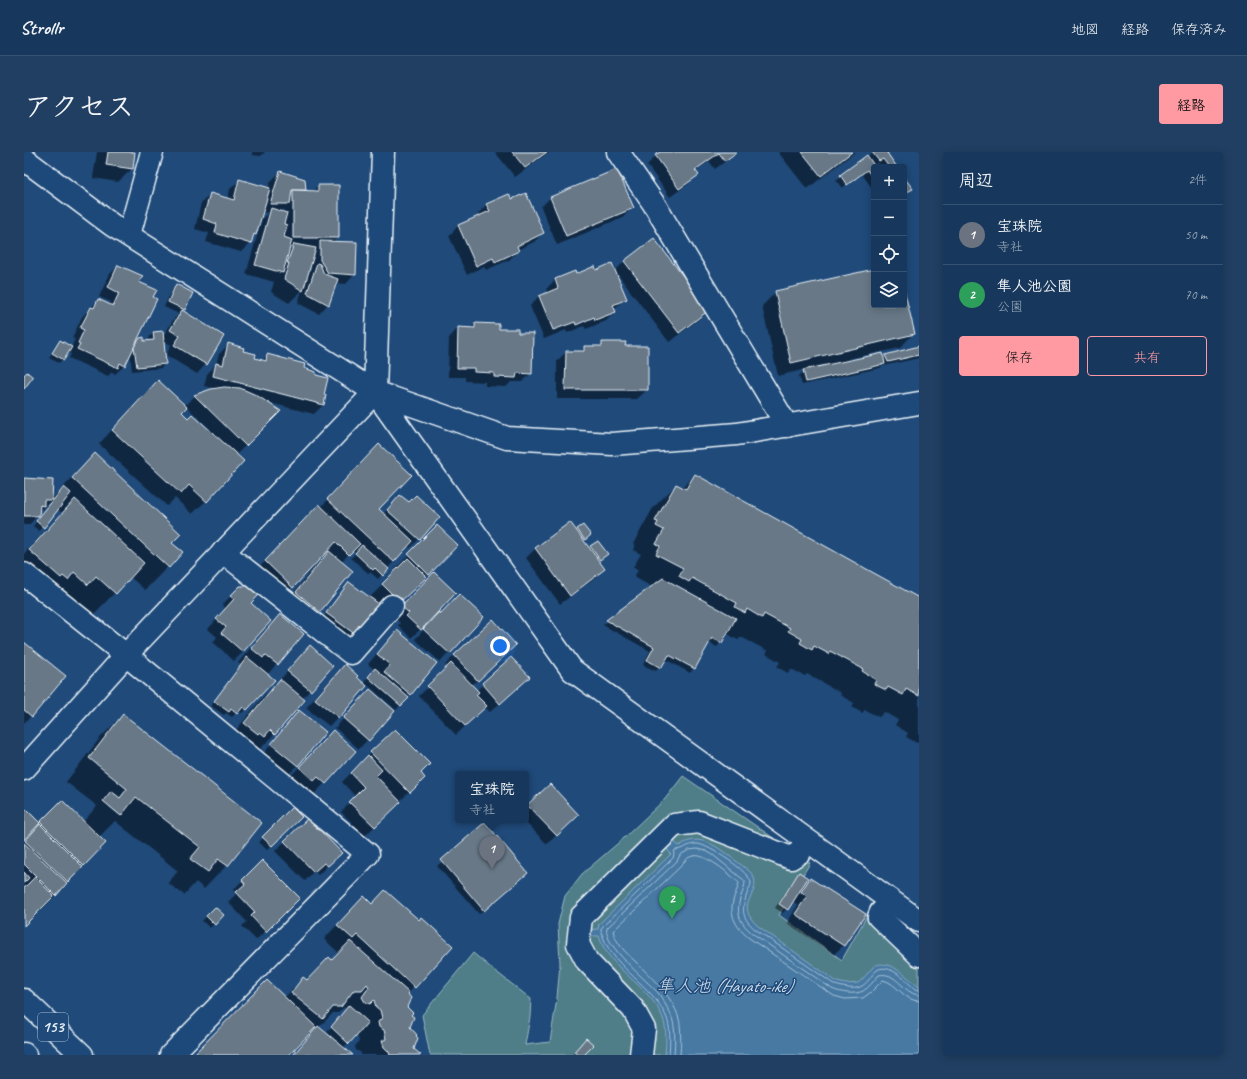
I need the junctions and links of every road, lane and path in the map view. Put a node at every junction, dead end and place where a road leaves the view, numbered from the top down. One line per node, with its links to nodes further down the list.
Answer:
1 (152, 152): 5 (main road)
2 (383, 152): 6 (main road)
3 (618, 152): 8 (main road)
4 (24, 159): 5 (main road)
5 (129, 235): 6 (main road)
6 (375, 392): 8 (main road); 9 (main road); 16 (main road)
7 (919, 403): 8 (main road)
8 (787, 426)
9 (223, 552): 11 (main road); 12 (main road)
10 (24, 574): 12 (main road)
11 (392, 606)
12 (126, 656): 13 (main road); 20 (main road)
13 (24, 769)
14 (800, 852): 21 (main road)
15 (881, 912): 17 (main road)
16 (919, 921)
17 (919, 955)
18 (24, 1000): 19 (main road, 153)
19 (82, 1055)
20 (171, 1055)
21 (641, 1055)

